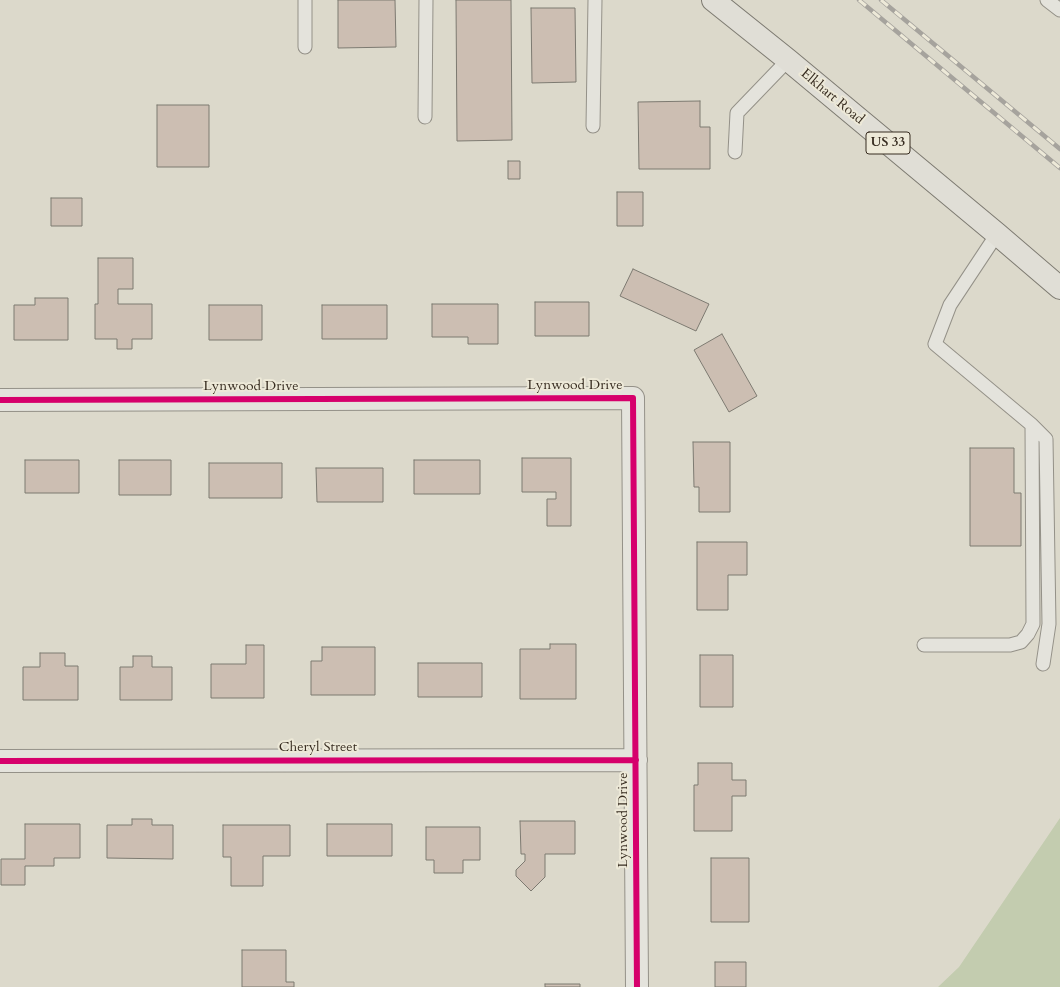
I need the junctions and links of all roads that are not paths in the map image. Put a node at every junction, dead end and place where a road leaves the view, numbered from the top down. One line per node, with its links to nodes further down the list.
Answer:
1 (305, 0): 7 (lane)
2 (426, 0): 9 (lane)
3 (595, 0): 10 (lane)
4 (713, 0): 8 (highway, Elkhart Road / US 33)
5 (1047, 0): 6 (lane)
6 (1060, 10)
7 (305, 47)
8 (788, 60): 11 (lane); 12 (highway, Elkhart Road / US 33)
9 (425, 117)
10 (593, 126)
11 (735, 152)
12 (997, 234): 13 (highway, Elkhart Road / US 33); 15 (lane)
13 (1060, 288)
14 (0, 400): 18 (street, Lynwood Drive)
15 (1032, 425): 16 (lane); 17 (lane)
16 (924, 645)
17 (1043, 664)
18 (636, 760): 19 (street, Cheryl Street); 20 (street, Lynwood Drive)
19 (0, 761)
20 (637, 987)

